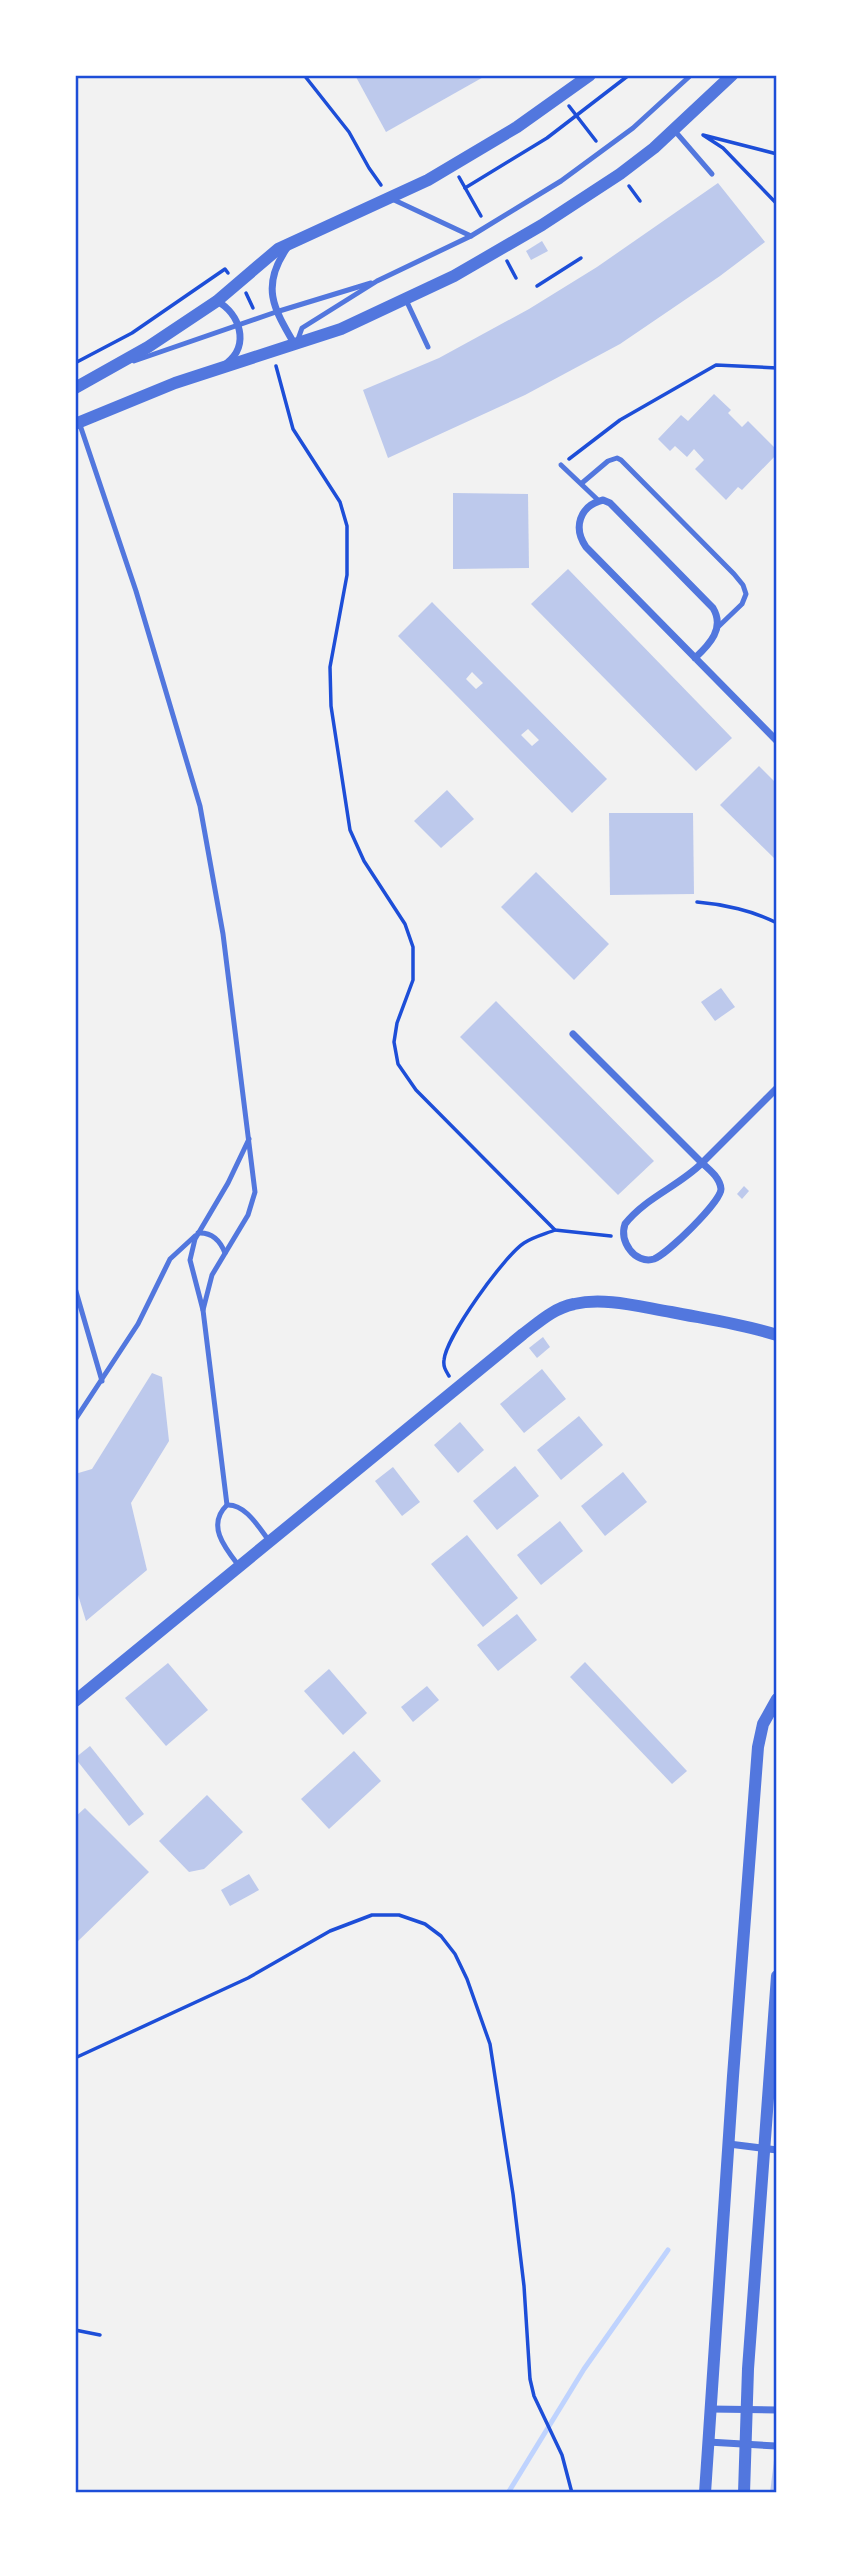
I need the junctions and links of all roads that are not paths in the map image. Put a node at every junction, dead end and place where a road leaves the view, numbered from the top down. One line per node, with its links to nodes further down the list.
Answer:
1 (590, 75): 6 (street)
2 (691, 75): 7 (lane)
3 (732, 75): 4 (street)
4 (674, 130): 5 (lane); 10 (street)
5 (712, 174)
6 (392, 199): 7 (lane); 8 (street)
7 (471, 236): 9 (lane)
8 (291, 242): 11 (street); 12 (street)
9 (377, 281): 12 (lane); 14 (lane)
10 (406, 300): 14 (street); 15 (lane)
11 (218, 301): 13 (street); 17 (street)
12 (276, 312): 13 (lane); 14 (street)
13 (238, 324): 16 (street); 17 (lane)
14 (295, 345): 16 (street)
15 (428, 347)
16 (221, 368): 19 (street)
17 (111, 369): 18 (street)
18 (75, 388)
19 (77, 423): 28 (lane)
20 (561, 465): 21 (lane)
21 (582, 483): 22 (lane); 23 (lane)
22 (599, 501): 23 (street); 24 (street)
23 (718, 626): 24 (street)
24 (695, 658): 25 (street)
25 (777, 741)
26 (573, 1034): 29 (street)
27 (777, 1088): 29 (street)
28 (249, 1139): 30 (lane); 31 (lane)
29 (702, 1163): 29 (street)
30 (198, 1233): 31 (lane); 33 (lane); 35 (lane)
31 (225, 1253): 33 (lane)
32 (75, 1288): 35 (lane)
33 (203, 1310): 37 (lane)
34 (777, 1335): 38 (street)
35 (102, 1381): 36 (lane)
36 (75, 1420)
37 (227, 1505): 38 (lane); 39 (lane)
38 (270, 1542): 39 (street)
39 (239, 1566): 40 (street)
40 (77, 1696)
41 (777, 1699): 43 (street)
42 (777, 1976): 44 (street)
43 (729, 2144): 44 (street); 45 (street)
44 (770, 2149): 46 (street)
45 (710, 2409): 46 (street); 48 (street)
46 (746, 2409): 47 (street); 49 (street)
47 (777, 2410)
48 (708, 2442): 49 (street); 51 (street)
49 (746, 2445): 50 (street); 52 (street)
50 (776, 2446)
51 (705, 2493)
52 (744, 2493)

